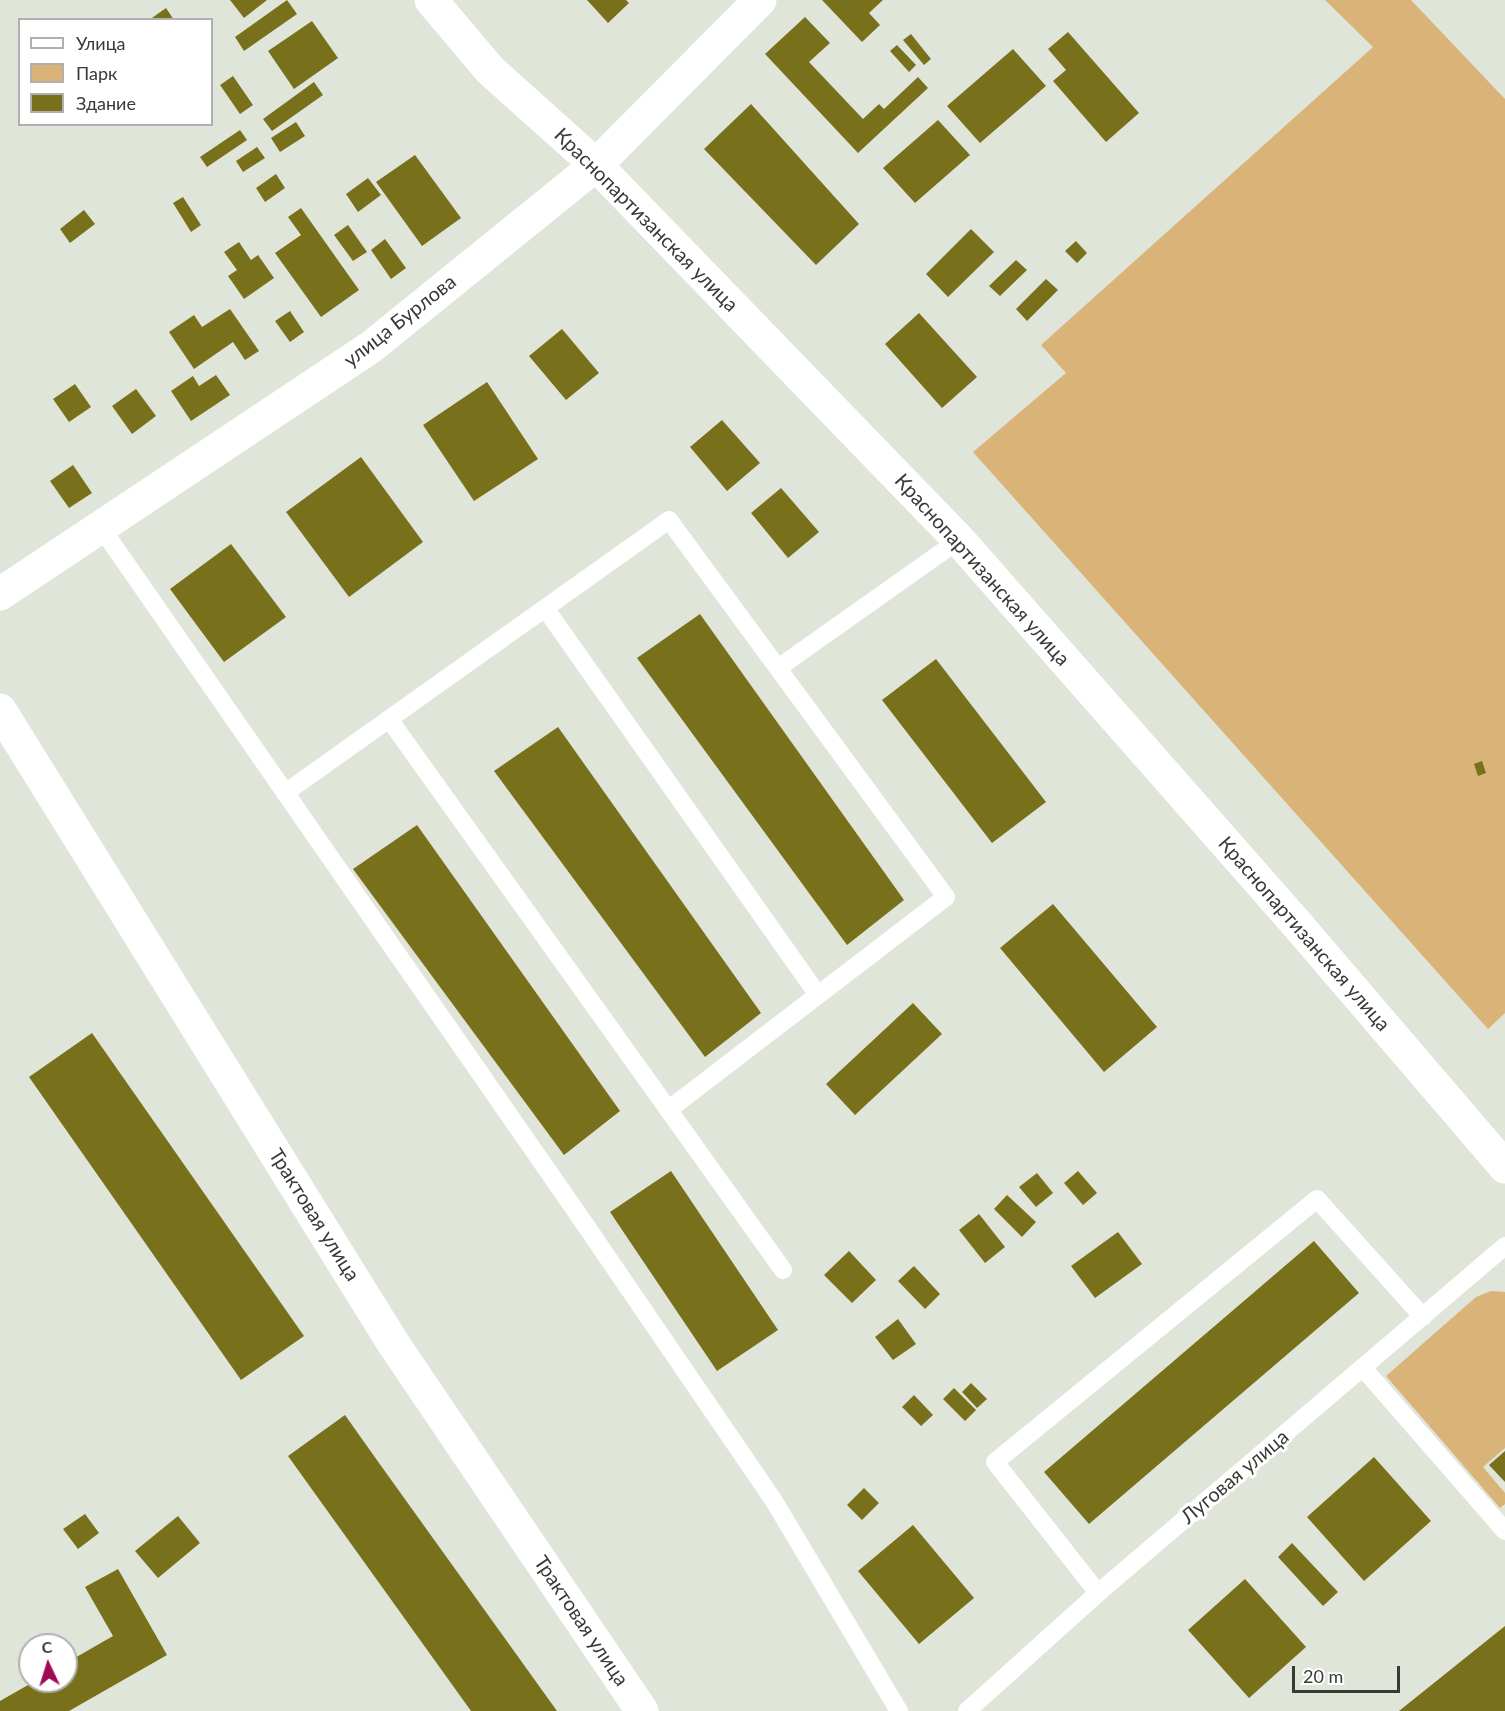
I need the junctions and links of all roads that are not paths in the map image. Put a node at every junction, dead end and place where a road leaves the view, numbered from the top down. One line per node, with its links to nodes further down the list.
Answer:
1 (431, 0): 3 (street, Краснопартизанская улица)
2 (760, 0): 3 (street, улица Бурлова)
3 (596, 165): 4 (street, улица Бурлова); 5 (street, Краснопартизанская улица)
4 (100, 526): 6 (street, улица Бурлова); 11 (lane)
5 (959, 540): 8 (lane); 14 (street, Краснопартизанская улица)
6 (0, 594)
7 (545, 608): 8 (lane); 10 (lane); 12 (lane)
8 (778, 668): 12 (lane)
9 (0, 710): 21 (street, Трактовая улица)
10 (389, 719): 11 (lane); 13 (lane)
11 (285, 793): 22 (lane)
12 (818, 995): 13 (lane)
13 (668, 1110): 16 (lane)
14 (1505, 1167)
15 (1505, 1246): 17 (lane, Луговая улица)
16 (783, 1270)
17 (1423, 1317): 18 (lane, Луговая улица); 20 (lane)
18 (1363, 1368): 19 (lane); 20 (lane, Луговая улица)
19 (1505, 1531)
20 (1098, 1593): 23 (lane, Луговая улица)
21 (642, 1711)
22 (899, 1711)
23 (967, 1711)

